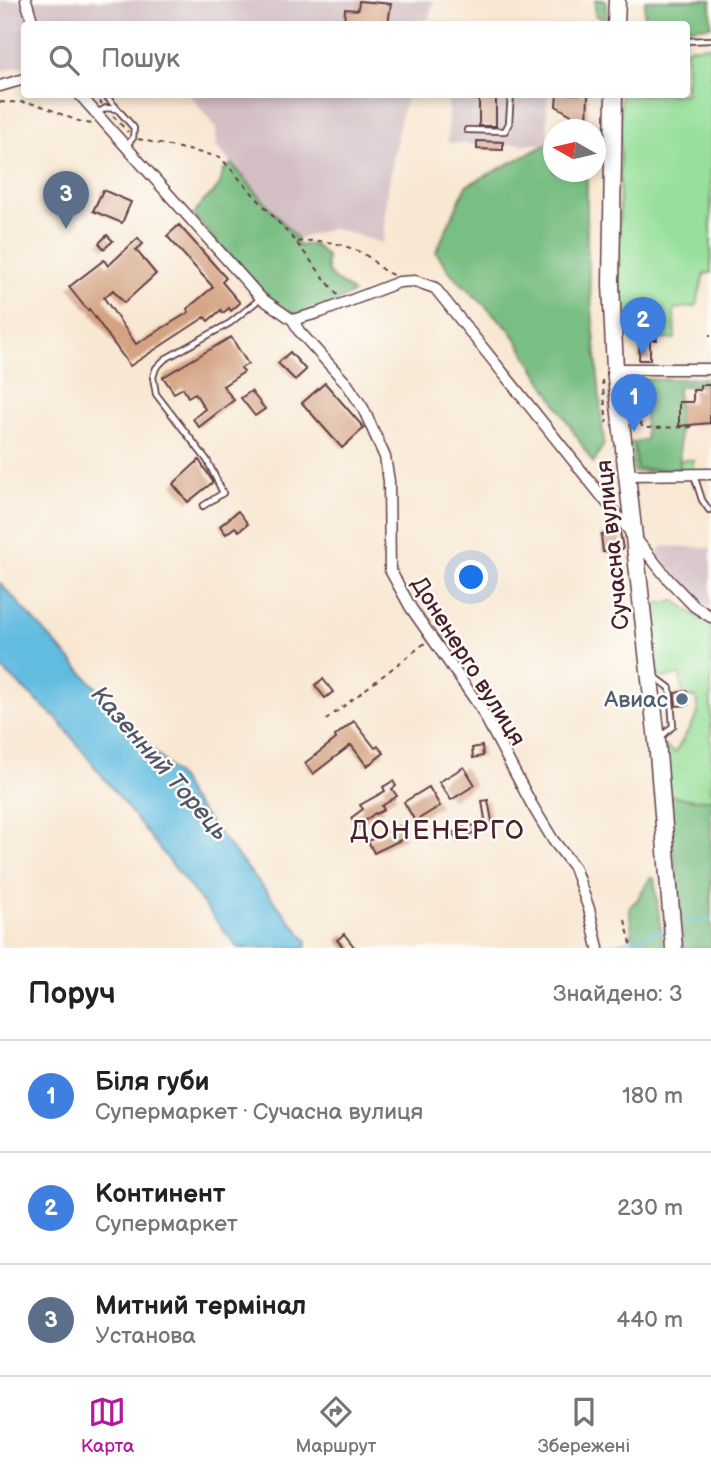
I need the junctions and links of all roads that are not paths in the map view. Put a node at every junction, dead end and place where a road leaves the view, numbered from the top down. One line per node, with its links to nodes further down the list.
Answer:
1 (26, 0): 3 (street)
2 (617, 0): 4 (main road)
3 (32, 21)
4 (616, 21)
5 (711, 40): 6 (lane)
6 (690, 41)
7 (21, 80): 8 (street)
8 (0, 86)
9 (84, 98): 14 (street, Доненерго вулиця)
10 (108, 98): 13 (lane)
11 (511, 98): 15 (lane)
12 (614, 98): 19 (main road, Сучасна вулиця)
13 (118, 109): 14 (lane); 16 (lane)
14 (102, 111): 16 (street, Доненерго вулиця)
15 (467, 130)
16 (130, 142): 17 (street, Доненерго вулиця)
17 (261, 298): 18 (street, Доненерго вулиця); 24 (lane)
18 (293, 320): 26 (street); 29 (street, Доненерго вулиця)
19 (615, 369): 20 (street); 23 (main road, Сучасна вулиця)
20 (711, 369)
21 (694, 474): 22 (street); 23 (street); 25 (lane)
22 (711, 474)
23 (627, 475): 26 (main road, Сучасна вулиця)
24 (203, 506)
25 (709, 510)
26 (633, 532): 27 (street); 28 (main road, Сучасна вулиця)
27 (711, 617)
28 (673, 946)
29 (598, 948)

